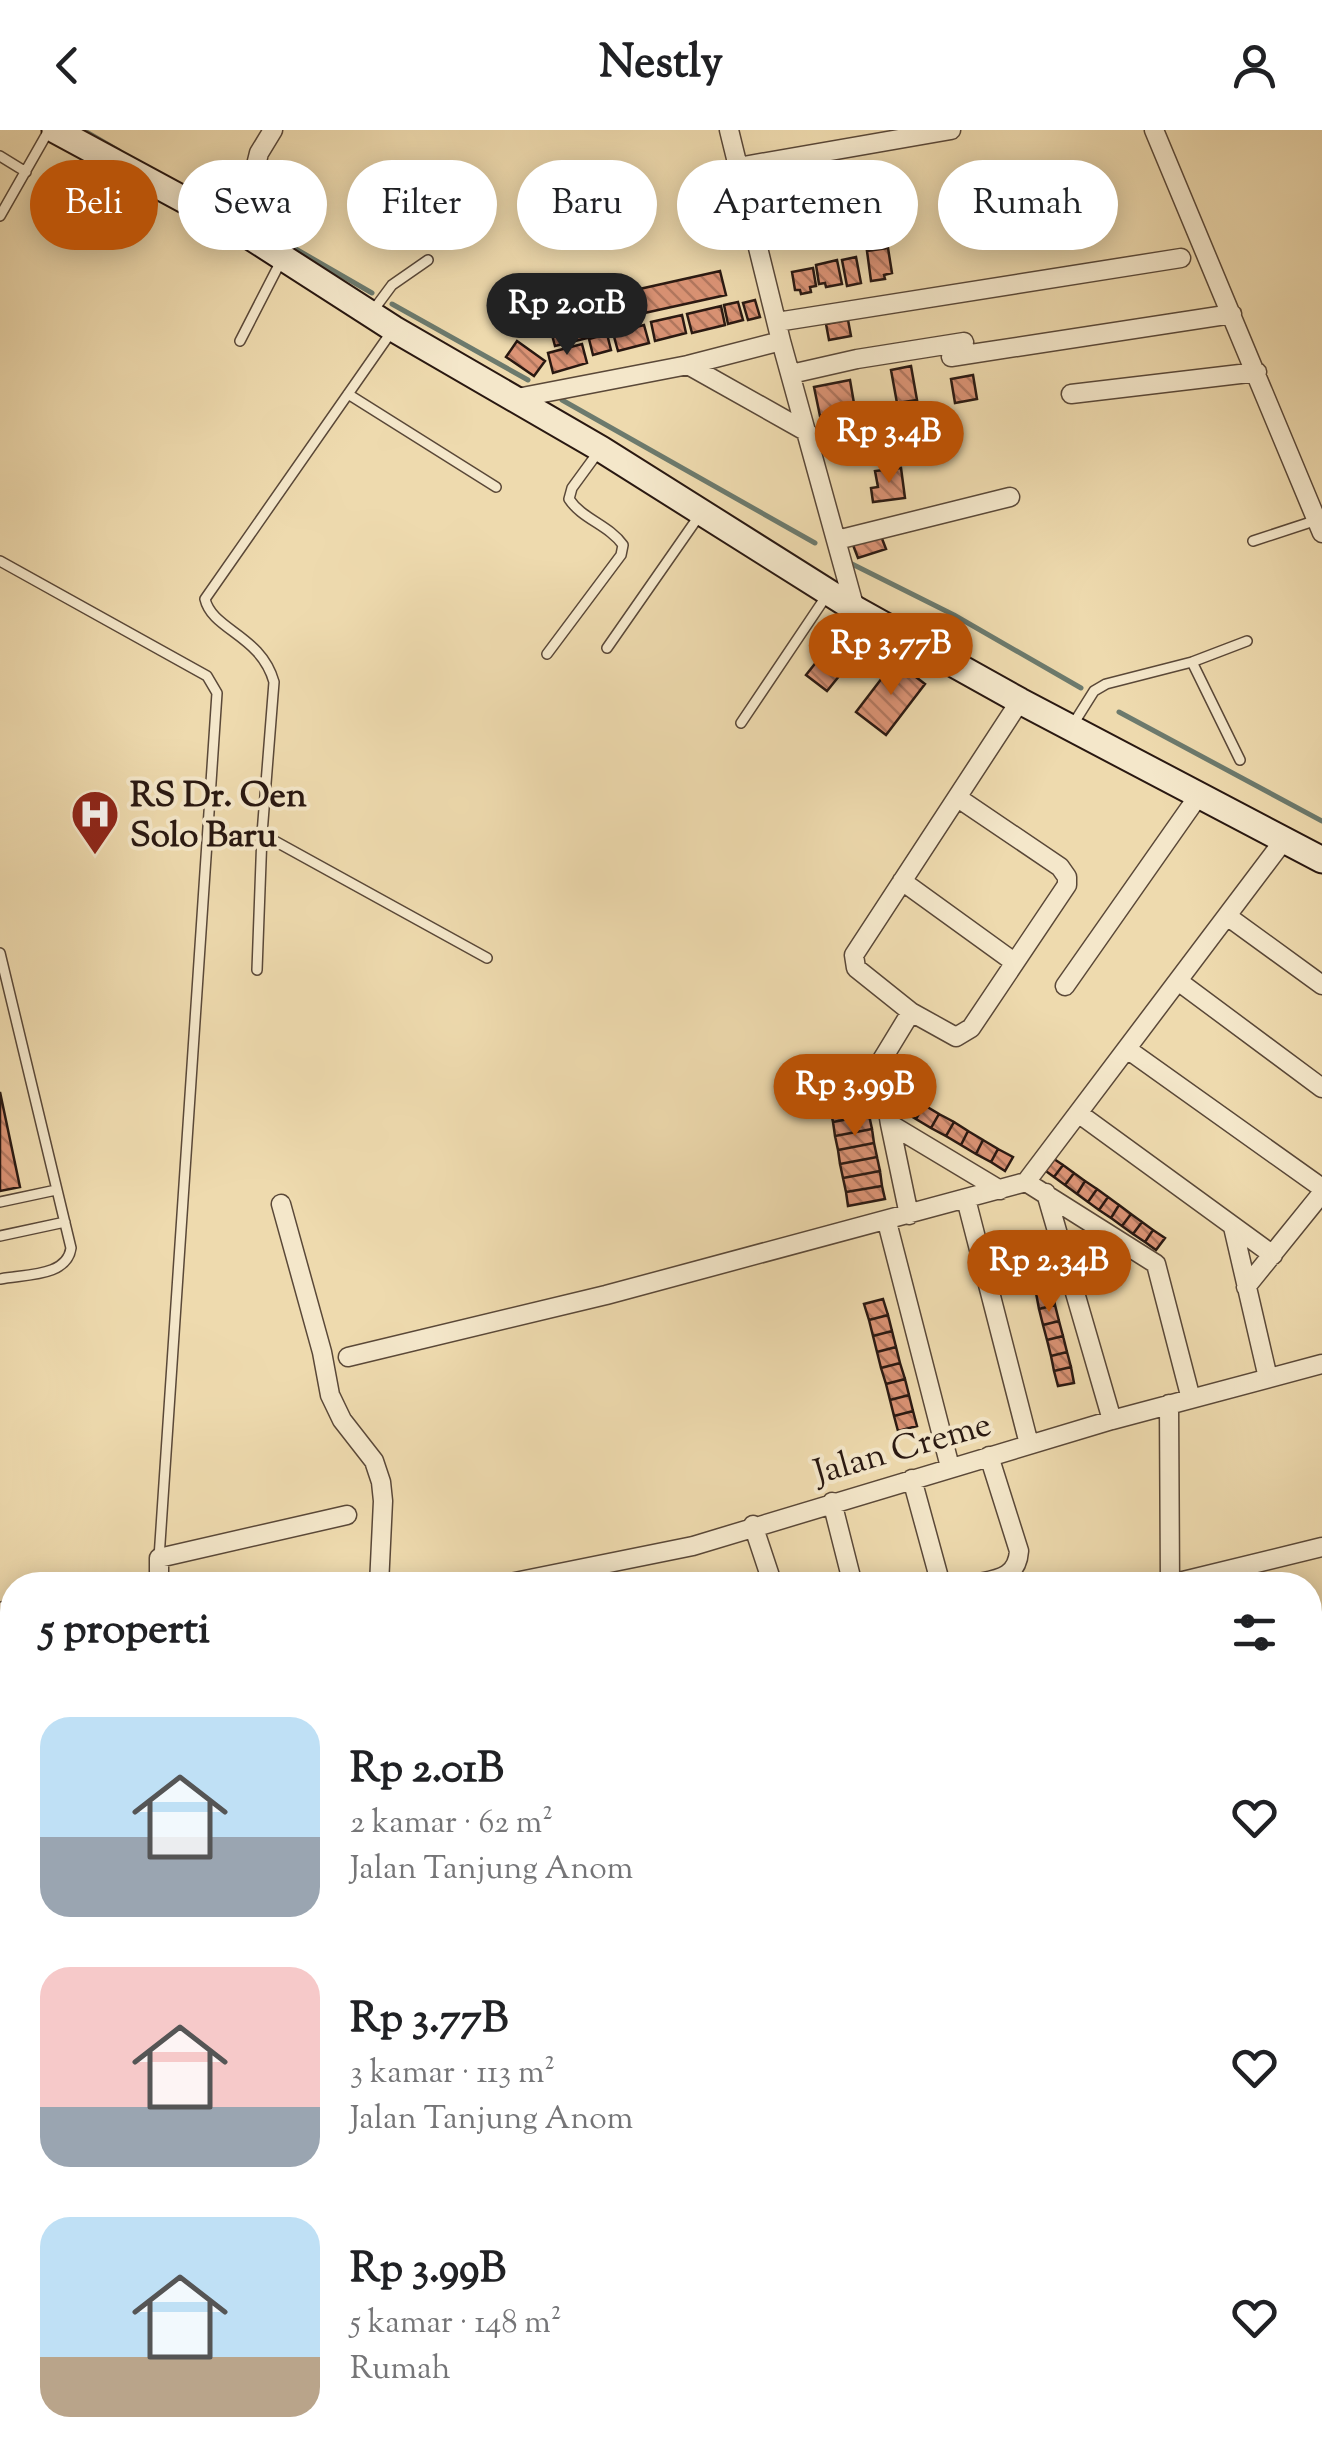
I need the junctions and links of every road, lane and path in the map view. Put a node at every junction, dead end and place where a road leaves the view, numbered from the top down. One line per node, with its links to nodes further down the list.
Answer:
1 (52, 130): 10 (lane); 11 (main road)
2 (273, 130): 7 (street)
3 (728, 130): 8 (street)
4 (951, 130): 9 (street)
5 (1154, 130): 19 (street)
6 (0, 156): 10 (lane)
7 (257, 160)
8 (736, 160)
9 (778, 160)
10 (26, 172): 12 (lane)
11 (178, 197)
12 (0, 216)
13 (270, 250): 15 (main road)
14 (759, 250): 20 (street)
15 (282, 258): 18 (main road); 23 (lane)
16 (1182, 258): 20 (street)
17 (428, 260): 18 (lane)
18 (371, 314): 21 (main road)
19 (1232, 314): 25 (street); 27 (street)
20 (777, 322): 22 (street)
21 (394, 329): 29 (lane); 31 (main road)
22 (781, 341): 26 (street); 28 (street)
23 (240, 342)
24 (964, 342): 28 (street)
25 (951, 358)
26 (688, 365): 31 (street); 32 (street)
27 (1257, 372): 30 (street); 37 (street)
28 (791, 374): 32 (street)
29 (348, 394): 34 (lane); 53 (lane)
30 (1071, 394)
31 (517, 398): 33 (main road)
32 (806, 432): 38 (street)
33 (601, 449): 36 (main road); 45 (lane)
34 (496, 487)
35 (1010, 498): 38 (street)
36 (701, 514): 41 (main road); 44 (lane)
37 (1320, 526): 39 (lane)
38 (836, 540): 42 (street)
39 (1252, 540)
40 (0, 562): 100 (lane)
41 (828, 592): 42 (main road); 48 (lane)
42 (854, 608): 47 (main road)
43 (1247, 641): 46 (lane)
44 (606, 648)
45 (547, 654)
46 (1192, 662): 49 (lane); 50 (lane)
47 (1020, 701): 49 (main road); 52 (street)
48 (742, 724)
49 (1072, 726): 51 (main road)
50 (1240, 760)
51 (1199, 795): 54 (main road); 63 (street)
52 (958, 798): 56 (street); 60 (street)
53 (262, 834): 59 (lane); 61 (lane)
54 (1284, 840): 55 (main road); 57 (street)
55 (1322, 860)
56 (902, 880): 60 (street); 65 (street)
57 (1227, 916): 62 (street); 64 (street)
58 (0, 953): 71 (lane)
59 (486, 958)
60 (1014, 962): 65 (street)
61 (257, 970)
62 (1178, 981): 66 (street); 67 (street)
63 (1065, 986)
64 (1322, 986)
65 (911, 1012): 69 (street)
66 (1127, 1049): 68 (street); 73 (street)
67 (1322, 1088)
68 (1078, 1112): 70 (street); 81 (street)
69 (890, 1124): 72 (street); 78 (street)
70 (1026, 1182): 72 (street); 74 (street)
71 (56, 1190): 76 (lane); 79 (lane)
72 (1000, 1190): 75 (street)
73 (1322, 1190): 83 (street)
74 (1046, 1193): 89 (street); 91 (street)
75 (966, 1199): 78 (street); 92 (street)
76 (0, 1202)
77 (280, 1204): 102 (street)
78 (908, 1216): 80 (street)
79 (64, 1222): 82 (lane); 84 (lane)
80 (887, 1222): 86 (street); 94 (street)
81 (1233, 1227): 83 (street); 85 (street)
82 (0, 1236)
83 (1274, 1255): 85 (street)
84 (0, 1278)
85 (1246, 1287): 88 (street)
86 (348, 1357)
87 (1322, 1364): 88 (street, Jalan Creme)
88 (1268, 1378): 89 (street, Jalan Creme)
89 (1191, 1399): 90 (street, Jalan Creme)
90 (1169, 1404): 91 (street, Jalan Creme); 108 (street)
91 (1112, 1420): 92 (street, Jalan Creme)
92 (1030, 1444): 93 (street, Jalan Creme)
93 (989, 1456): 94 (street, Jalan Creme); 107 (street)
94 (950, 1468): 95 (street, Jalan Creme)
95 (912, 1478): 96 (street, Jalan Creme); 106 (street)
96 (832, 1502): 98 (street, Jalan Creme); 105 (street)
97 (346, 1515): 100 (street)
98 (754, 1525): 103 (street, Jalan Creme); 104 (street)
99 (1322, 1547): 109 (street)
100 (158, 1558): 101 (street)
101 (159, 1572)
102 (379, 1572)
103 (589, 1572)
104 (769, 1572)
105 (850, 1572)
106 (937, 1572)
107 (1011, 1572)
108 (1177, 1572)
109 (1221, 1572)

